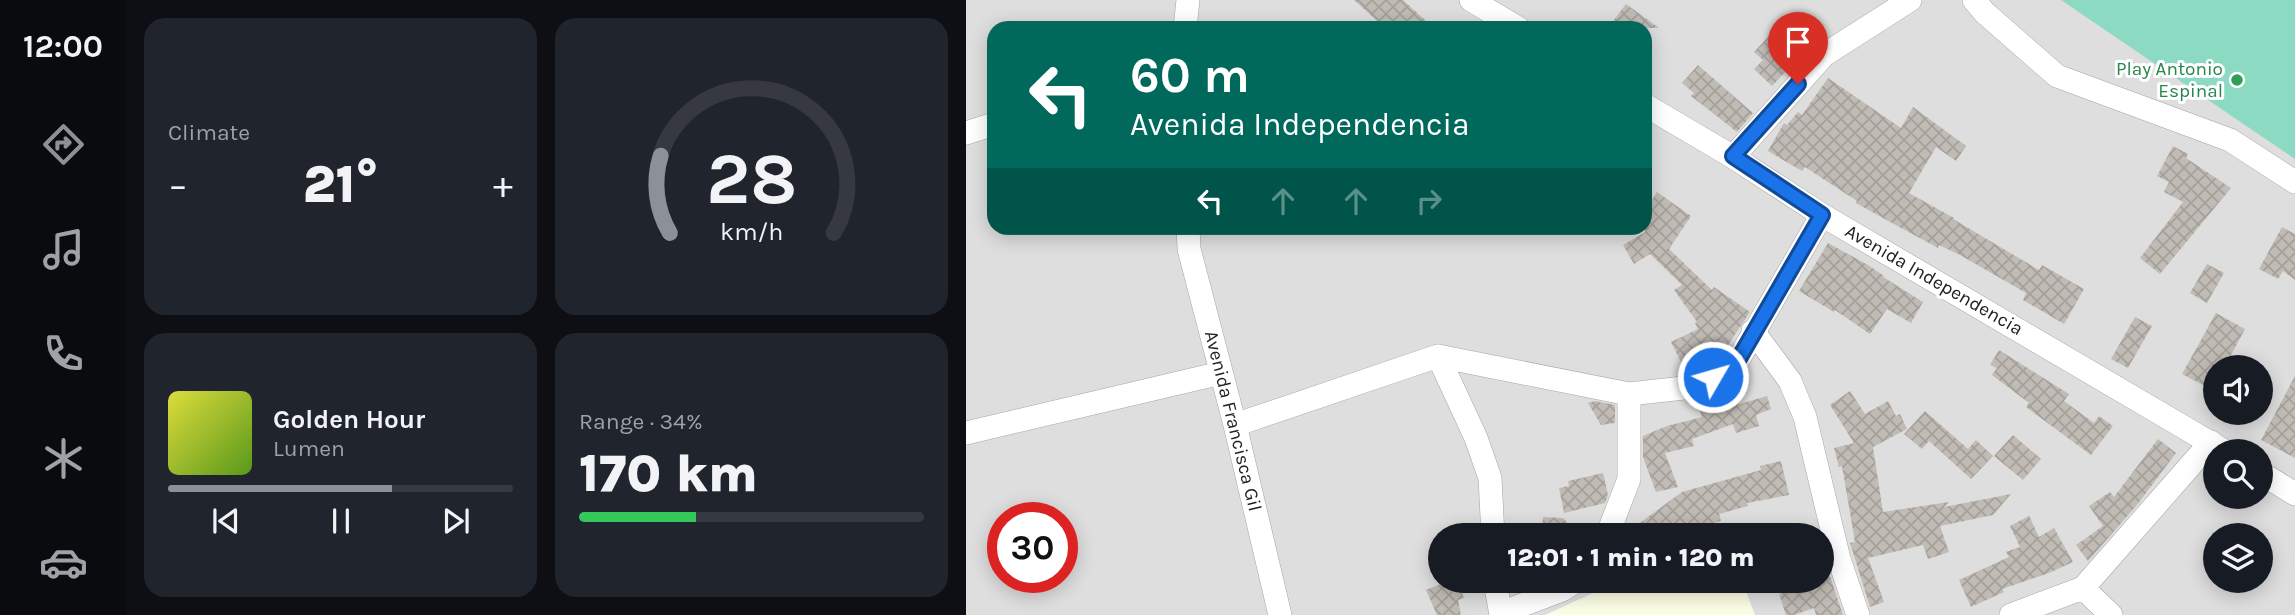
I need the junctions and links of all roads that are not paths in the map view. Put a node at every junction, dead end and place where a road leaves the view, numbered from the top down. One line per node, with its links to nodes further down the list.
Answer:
1 (1188, 0): 5 (street)
2 (1471, 0): 6 (street)
3 (1910, 0): 10 (street)
4 (1975, 0): 11 (street)
5 (1186, 21)
6 (1506, 21)
7 (1652, 109): 10 (street, Avenida Independencia)
8 (987, 126): 9 (street)
9 (966, 133)
10 (1733, 156): 12 (street, Avenida Independencia)
11 (2295, 182)
12 (1822, 215): 14 (street); 20 (street, Avenida Independencia)
13 (1188, 235): 16 (street, Avenida Francisca Gil)
14 (1754, 331): 17 (street); 31 (street)
15 (1438, 356): 17 (street); 18 (street); 24 (street)
16 (1222, 373): 18 (street, Avenida Francisca Gil); 19 (street)
17 (1629, 394): 25 (street)
18 (1235, 425): 30 (street, Avenida Francisca Gil)
19 (966, 433)
20 (2204, 439)
21 (2203, 463): 26 (street)
22 (2273, 480): 23 (street)
23 (2295, 494)
24 (1492, 523)
25 (1612, 523)
26 (2083, 588): 32 (street); 33 (street)
27 (1497, 593): 29 (street)
28 (1554, 593): 29 (street)
29 (1501, 614)
30 (1280, 615)
31 (1858, 615)
32 (2011, 615)
33 (2111, 615)

